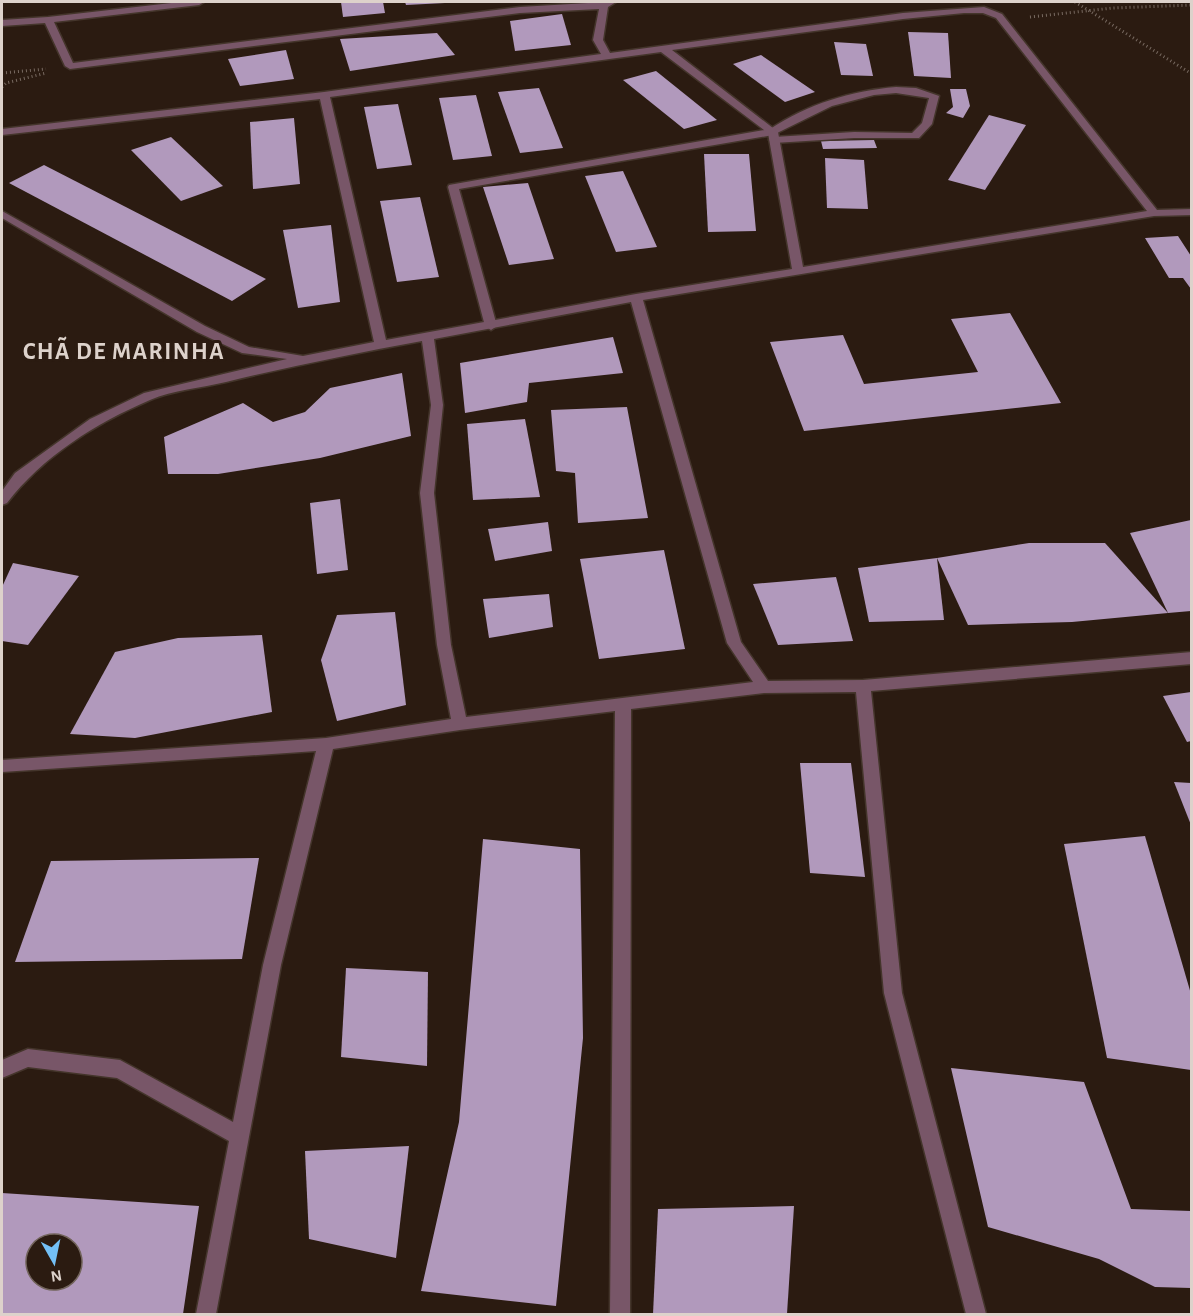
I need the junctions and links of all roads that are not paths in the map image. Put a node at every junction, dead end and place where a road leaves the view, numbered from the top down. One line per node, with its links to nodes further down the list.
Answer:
1 (199, 2): 3 (street)
2 (607, 4): 3 (street); 6 (street)
3 (48, 20): 4 (street)
4 (2, 23)
5 (665, 50): 6 (street); 9 (street); 11 (street)
6 (608, 58): 7 (street)
7 (324, 96): 8 (street); 17 (street)
8 (2, 132)
9 (774, 136): 9 (street); 13 (street); 15 (street)
10 (1191, 212): 11 (street)
11 (1154, 213): 13 (street)
12 (2, 214): 18 (street)
13 (798, 272): 14 (street)
14 (636, 298): 15 (street); 22 (street)
15 (491, 326): 16 (street)
16 (428, 338): 17 (street); 24 (street)
17 (381, 346): 18 (street)
18 (310, 358): 19 (street)
19 (2, 500)
20 (1191, 658): 21 (street)
21 (863, 686): 22 (street); 31 (street)
22 (764, 687): 23 (street)
23 (623, 704): 24 (street); 30 (street)
24 (460, 724): 25 (street)
25 (326, 744): 26 (street); 28 (street)
26 (2, 766)
27 (2, 1069): 28 (street)
28 (240, 1137): 29 (street)
29 (206, 1314)
30 (620, 1314)
31 (976, 1314)

